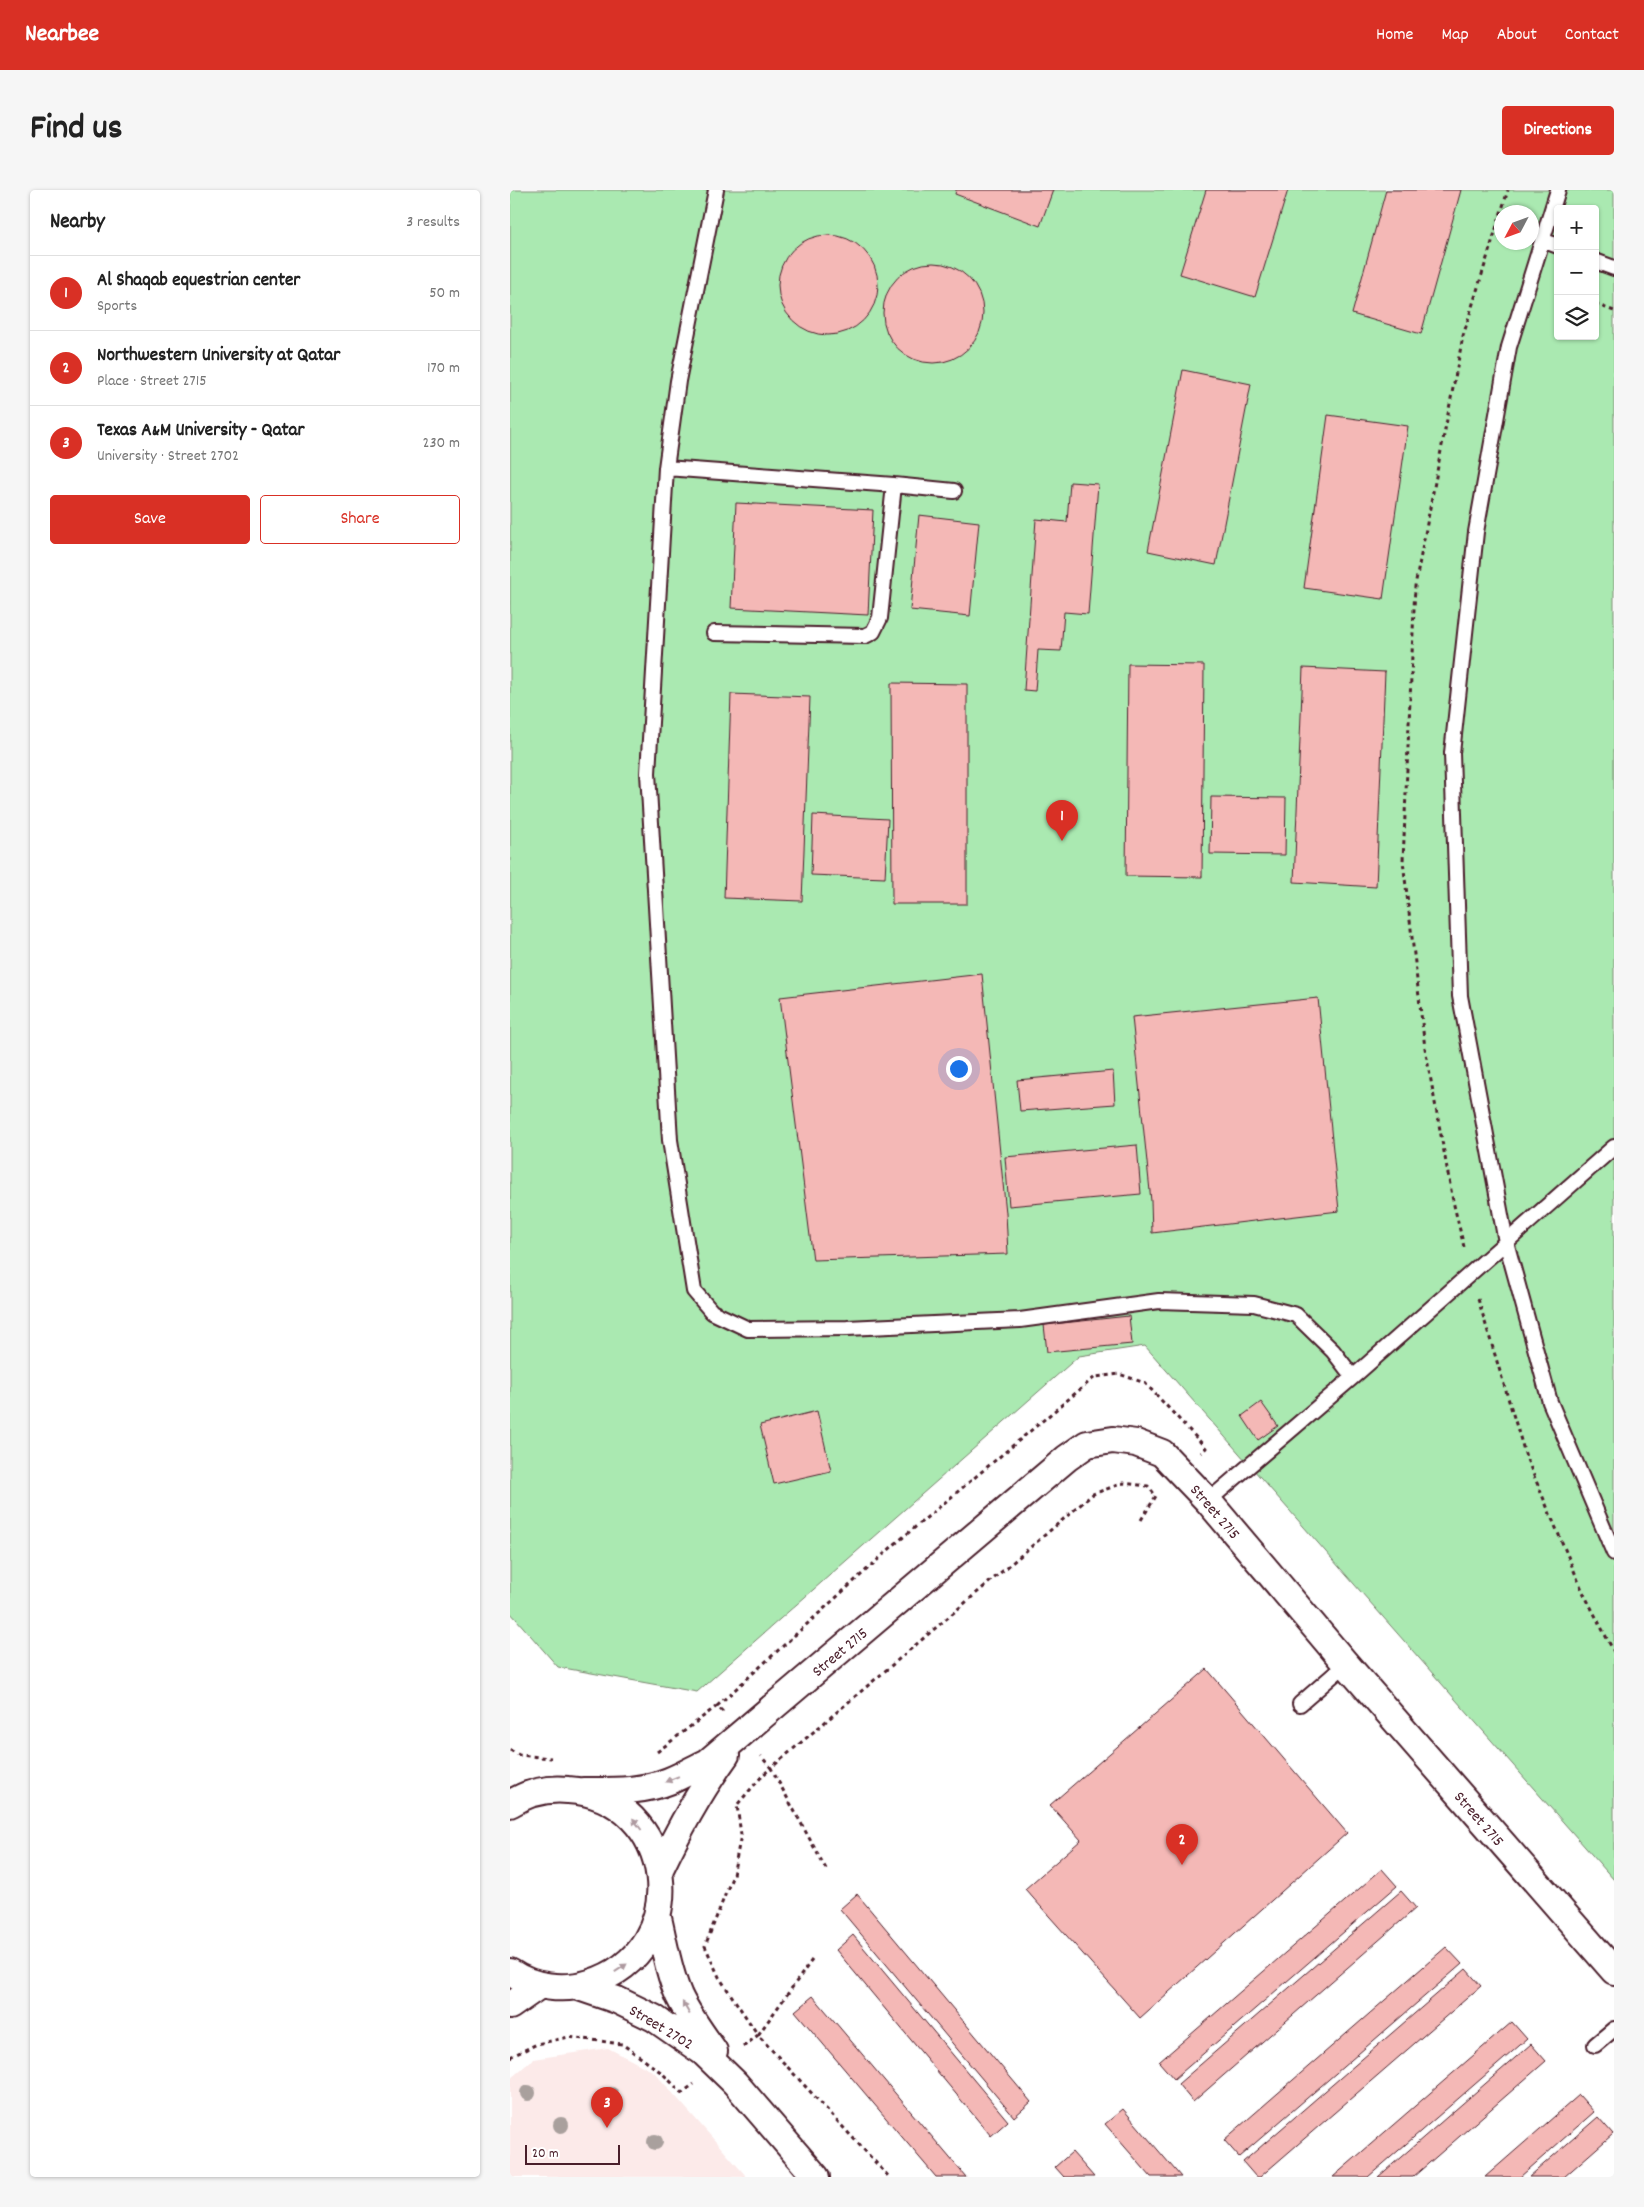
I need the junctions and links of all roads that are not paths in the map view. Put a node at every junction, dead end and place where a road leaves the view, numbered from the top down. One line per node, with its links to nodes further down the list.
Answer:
1 (716, 190): 7 (lane)
2 (1558, 190): 3 (lane)
3 (1542, 240): 4 (lane); 12 (lane)
4 (1554, 244)
5 (1599, 262): 6 (lane)
6 (1614, 268)
7 (666, 468): 8 (lane); 13 (lane)
8 (894, 485): 9 (lane); 10 (lane)
9 (954, 491)
10 (714, 634)
11 (1614, 1147): 12 (lane)
12 (1506, 1242): 13 (lane); 15 (lane)
13 (1353, 1377): 14 (lane)
14 (1208, 1501): 16 (street, Street 2715); 18 (street, Street 2715)
15 (1614, 1553)
16 (1346, 1664): 17 (lane); 25 (street, Street 2715)
17 (1300, 1704)
18 (742, 1734): 21 (street, Street 2715, one-way to 21); 23 (street, Street 2715)
19 (510, 1782): 20 (street)
20 (552, 1789): 21 (street); 22 (street)
21 (583, 1791): 23 (street, one-way to 21)
22 (510, 1804)
23 (660, 1869): 24 (street)
24 (658, 1918): 28 (street, one-way to 24); 32 (street, Street 2702, one-way to 24)
25 (1614, 1971)
26 (510, 1972): 27 (street)
27 (540, 1985): 28 (street); 29 (street)
28 (579, 1987): 32 (street, Street 2702)
29 (510, 2006)
30 (1614, 2029): 31 (lane)
31 (1595, 2045)
32 (735, 2083): 33 (street, Street 2702)
33 (816, 2177)

